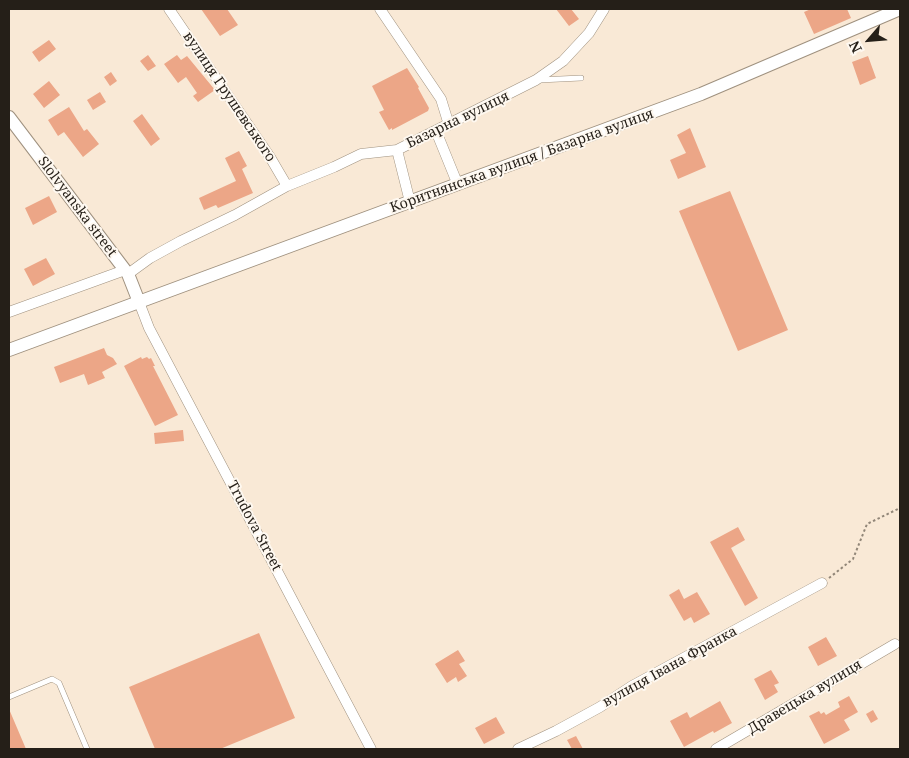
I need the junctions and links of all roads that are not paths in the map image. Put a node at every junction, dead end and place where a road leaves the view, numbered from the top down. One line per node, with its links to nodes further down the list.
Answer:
1 (170, 9): 12 (street, вулиця Грушевського)
2 (380, 9): 8 (street)
3 (900, 9): 11 (street, Коритнянська вулиця / Базарна вулиця)
4 (599, 11): 6 (street, Базарна вулиця)
5 (581, 78): 6 (lane)
6 (536, 80): 8 (street, Базарна вулиця)
7 (9, 117): 14 (street, Slolvyanska street)
8 (449, 125): 9 (street, Базарна вулиця)
9 (436, 131): 10 (street, Базарна вулиця); 11 (street)
10 (397, 150): 12 (street, Базарна вулиця); 13 (street)
11 (458, 184): 13 (street, Коритнянська вулиця / Базарна вулиця)
12 (287, 186): 14 (street, Базарна вулиця)
13 (410, 202): 15 (street, Коритнянська вулиця / Базарна вулиця)
14 (126, 272): 15 (street, Slolvyanska street); 16 (street, Базарна вулиця)
15 (140, 302): 17 (street, Коритнянська вулиця / Базарна вулиця); 23 (street, Trudova Street)
16 (9, 312)
17 (9, 350)
18 (822, 583): 21 (street, вулиця Івана Франка)
19 (894, 644): 24 (street, Дравецька вулиця)
20 (9, 697): 22 (lane)
21 (524, 748)
22 (87, 749)
23 (371, 749)
24 (716, 749)

